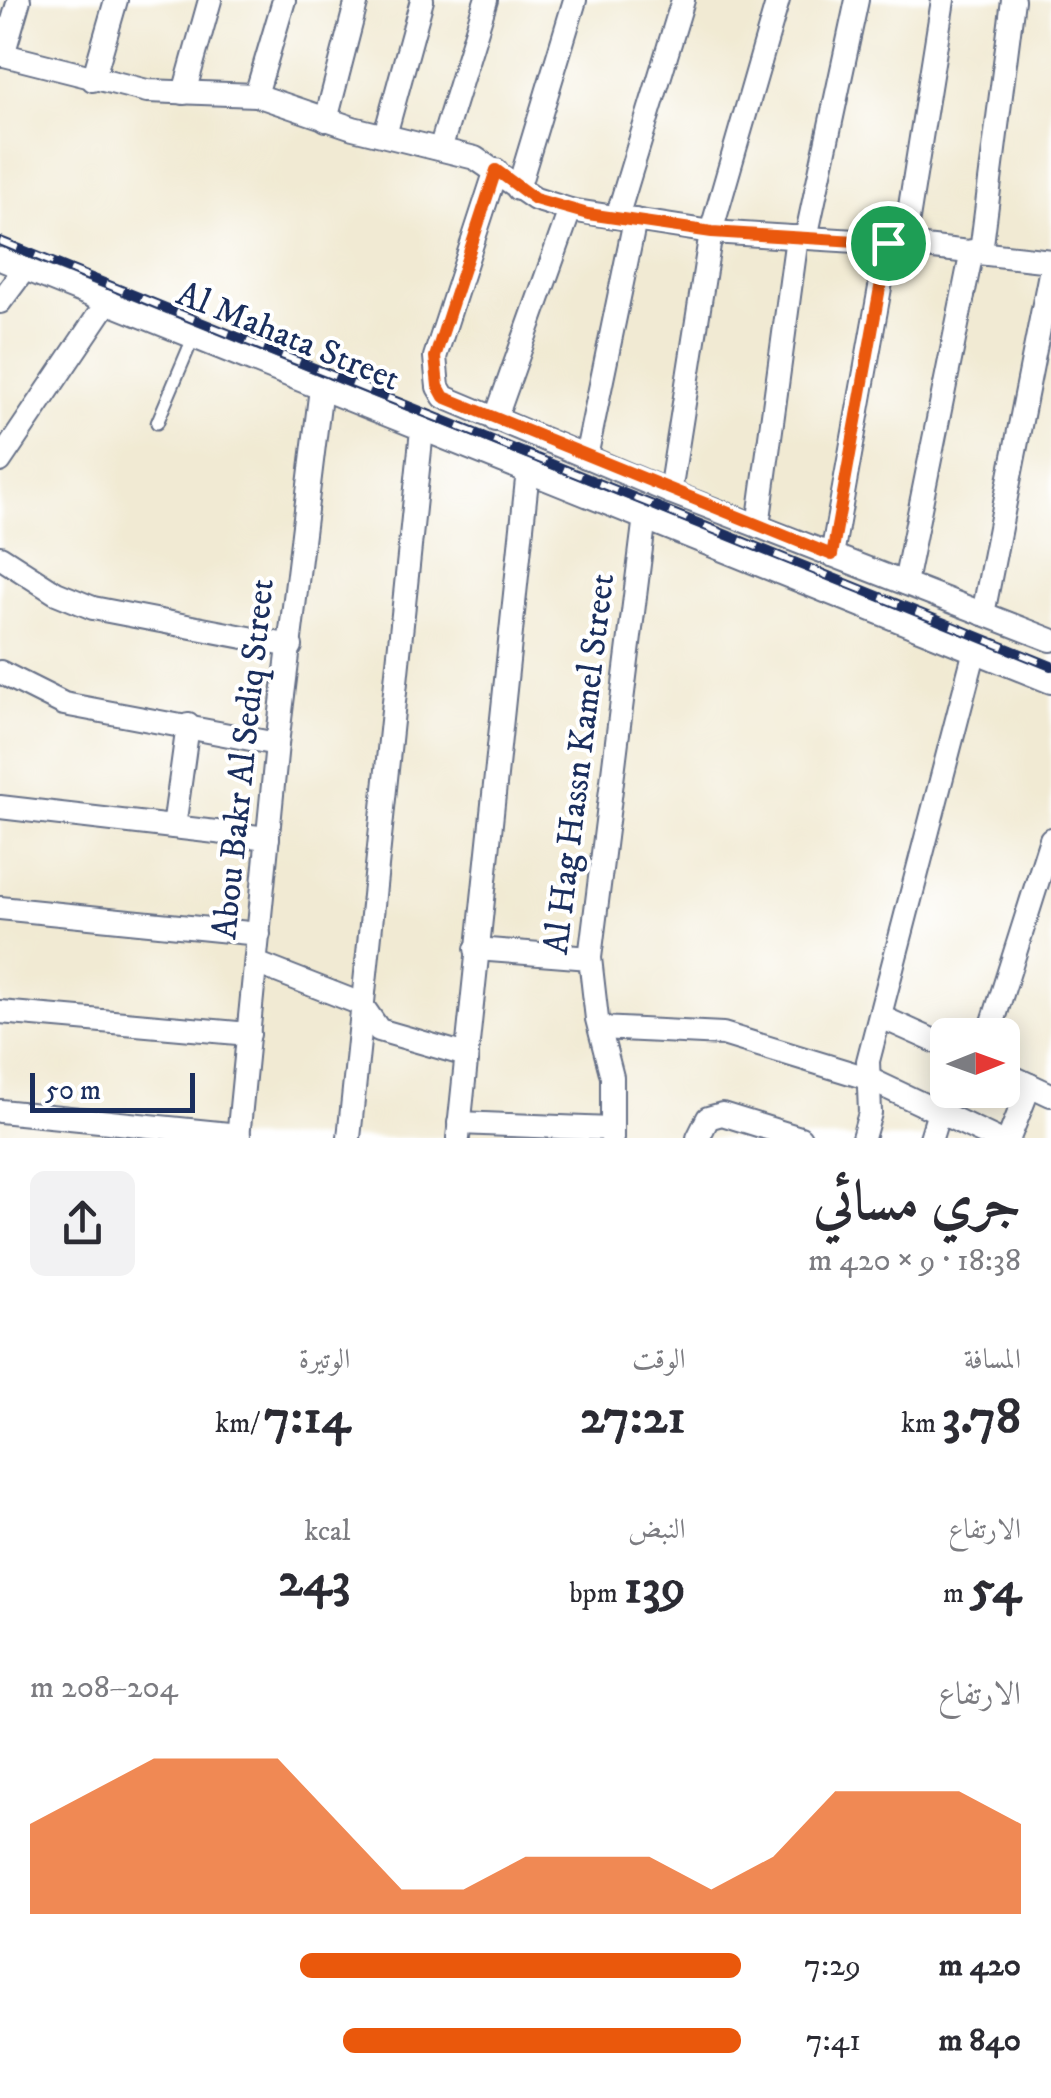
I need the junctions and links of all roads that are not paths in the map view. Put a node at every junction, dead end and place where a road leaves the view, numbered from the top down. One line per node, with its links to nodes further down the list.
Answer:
1 (19, 0): 14 (street)
2 (116, 0): 15 (street)
3 (210, 0): 16 (street)
4 (284, 0): 17 (street)
5 (357, 0): 18 (street)
6 (422, 0): 19 (street)
7 (486, 0): 20 (street)
8 (576, 0): 22 (street)
9 (683, 0): 24 (street)
10 (778, 0): 25 (street)
11 (857, 0): 26 (street)
12 (944, 0): 27 (street)
13 (1013, 0): 28 (street)
14 (1, 55): 15 (street)
15 (94, 80): 16 (street)
16 (184, 93): 17 (street)
17 (256, 95): 18 (street)
18 (326, 120): 19 (street)
19 (385, 135): 20 (street)
20 (441, 146): 21 (street)
21 (496, 170): 22 (street); 36 (street, Al Mahata Street)
22 (518, 189): 23 (street)
23 (570, 210): 24 (street); 36 (street)
24 (626, 219): 25 (street); 39 (street)
25 (712, 232): 26 (street); 42 (street)
26 (801, 238): 27 (street); 44 (street)
27 (896, 244): 28 (street); 45 (street)
28 (976, 252): 30 (street); 47 (street)
29 (0, 259): 31 (street, Al Mahata Street)
30 (1051, 264): 48 (street)
31 (24, 270): 32 (street, Al Mahata Street); 33 (street)
32 (108, 301): 34 (street, Al Mahata Street); 40 (street)
33 (0, 302)
34 (194, 336): 35 (street, Al Mahata Street); 37 (lane)
35 (322, 388): 38 (street, Al Mahata Street); 50 (street, Abou Bakr Al Sediq Street)
36 (495, 420): 39 (street, Al Mahata Street)
37 (157, 422)
38 (422, 430): 41 (street, Al Mahata Street); 65 (street)
39 (586, 457): 42 (street, Al Mahata Street)
40 (0, 461)
41 (528, 470): 43 (street, Al Mahata Street); 62 (street)
42 (670, 492): 44 (street, Al Mahata Street)
43 (645, 516): 51 (street, Al Mahata Street); 63 (street, Al Hag Hassn Kamel Street)
44 (758, 526): 45 (street, Al Mahata Street)
45 (832, 555): 47 (street, Al Mahata Street)
46 (0, 558): 50 (street)
47 (905, 583): 48 (street, Al Mahata Street)
48 (983, 614): 49 (street, Al Mahata Street)
49 (1051, 640)
50 (290, 646): 55 (street, Abou Bakr Al Sediq Street)
51 (975, 650): 53 (street, Al Mahata Street); 67 (street)
52 (0, 672): 54 (street)
53 (1051, 682)
54 (188, 726): 55 (street); 57 (street)
55 (278, 744): 58 (street, Abou Bakr Al Sediq Street)
56 (0, 807): 57 (street)
57 (174, 827): 58 (street)
58 (268, 838): 61 (street, Abou Bakr Al Sediq Street)
59 (1051, 840): 68 (street)
60 (0, 908): 61 (street)
61 (259, 934): 64 (street, Abou Bakr Al Sediq Street)
62 (476, 949): 63 (street); 72 (street)
63 (590, 958): 69 (street, Al Hag Hassn Kamel Street)
64 (256, 962): 65 (street); 70 (street, Abou Bakr Al Sediq Street)
65 (360, 1004): 72 (street); 81 (street)
66 (0, 1012): 70 (street)
67 (881, 1017): 71 (street); 73 (street)
68 (994, 1018)
69 (600, 1028): 73 (street); 79 (street, Al Hag Hassn Kamel Street)
70 (249, 1034): 80 (street, Abou Bakr Al Sediq Street)
71 (930, 1038)
72 (466, 1055): 77 (street)
73 (866, 1078): 76 (street); 84 (street)
74 (1041, 1090): 87 (street)
75 (0, 1111): 80 (street)
76 (939, 1112): 85 (street); 86 (street)
77 (458, 1130): 78 (street)
78 (540, 1132): 79 (street)
79 (611, 1135)
80 (238, 1136)
81 (349, 1138)
82 (698, 1138): 83 (street)
83 (800, 1138)
84 (863, 1138)
85 (932, 1138)
86 (994, 1138)
87 (1009, 1138)

